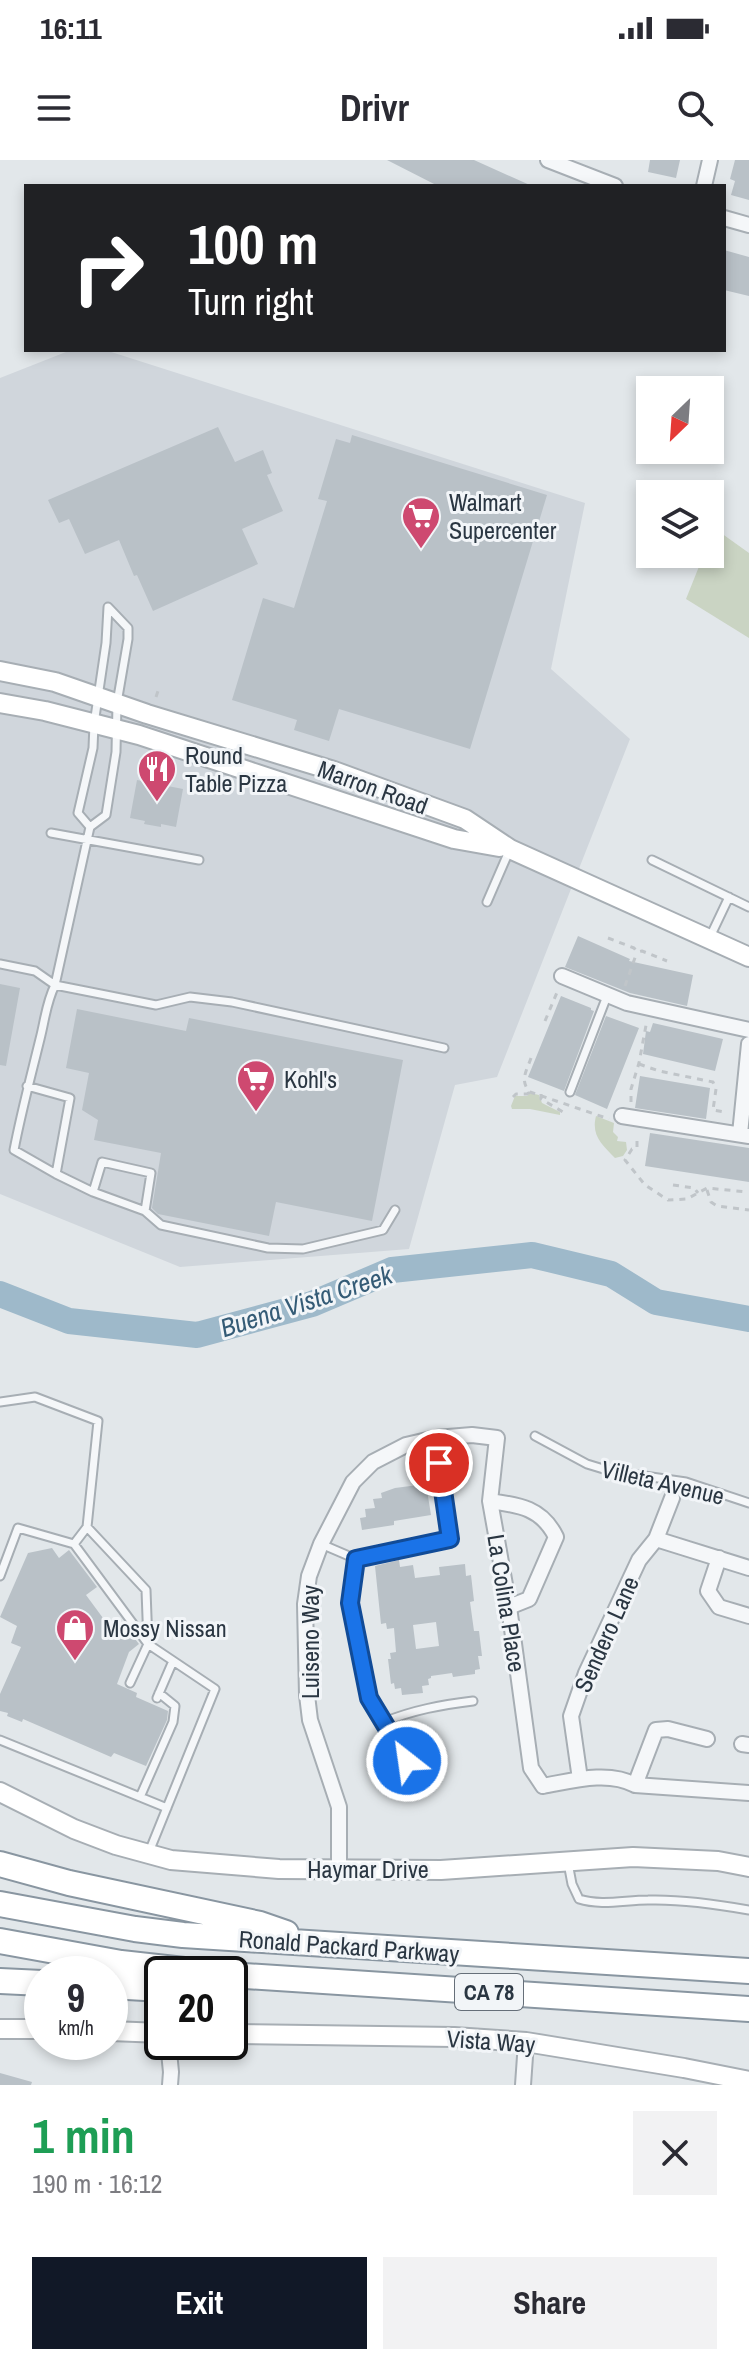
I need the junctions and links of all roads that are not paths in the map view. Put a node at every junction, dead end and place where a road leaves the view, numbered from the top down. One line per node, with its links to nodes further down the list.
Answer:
1 (548, 160): 3 (street)
2 (710, 160): 4 (street)
3 (610, 184)
4 (704, 184)
5 (726, 219): 6 (street)
6 (749, 225)
7 (0, 671): 8 (street, Marron Road)
8 (97, 696): 10 (street, Marron Road); 10 (lane); 11 (lane)
9 (0, 703): 11 (street, Marron Road)
10 (117, 703): 12 (lane); 16 (street, Marron Road)
11 (94, 724): 12 (street, Marron Road); 13 (lane)
12 (117, 730): 13 (lane); 16 (street, Marron Road)
13 (90, 827): 15 (lane)
14 (51, 833): 15 (lane)
15 (86, 839): 17 (lane); 26 (lane)
16 (510, 849): 20 (lane); 22 (street, Marron Road)
17 (199, 860)
18 (652, 860): 19 (lane)
19 (729, 897): 21 (lane); 22 (lane)
20 (487, 902)
21 (749, 907)
22 (709, 939): 23 (street, Marron Road)
23 (749, 957)
24 (0, 964): 26 (lane)
25 (561, 981): 27 (street)
26 (55, 985): 30 (lane); 31 (lane)
27 (607, 996): 28 (street); 32 (lane)
28 (749, 1030)
29 (749, 1044): 34 (street)
30 (444, 1048)
31 (27, 1086): 35 (lane); 35 (lane)
32 (570, 1092)
33 (626, 1113): 34 (street)
34 (745, 1135)
35 (56, 1174): 36 (lane)
36 (93, 1192): 38 (lane); 38 (lane)
37 (395, 1210): 38 (lane)
38 (145, 1211)
39 (0, 1402): 46 (lane)
40 (535, 1436): 45 (lane, Villeta Avenue)
41 (436, 1438): 42 (street, Luiseno Way); 49 (street, Luiseno Way); 51 (lane)
42 (497, 1438): 44 (street, La Colina Place)
43 (672, 1498): 47 (street, Sendero Lane)
44 (490, 1501): 54 (street, La Colina Place); 54 (street)
45 (749, 1503)
46 (87, 1527): 48 (lane); 56 (lane)
47 (656, 1539): 50 (street); 63 (street, Sendero Lane)
48 (74, 1544): 53 (lane); 56 (lane)
49 (321, 1544): 51 (lane); 74 (street, Luiseno Way)
50 (719, 1558): 52 (street); 55 (street)
51 (356, 1559): 60 (lane)
52 (749, 1568)
53 (0, 1576)
54 (509, 1607): 63 (street, La Colina Place)
55 (749, 1616)
56 (148, 1644): 57 (lane); 58 (lane)
57 (173, 1661): 68 (lane); 69 (lane)
58 (130, 1683)
59 (473, 1701): 60 (lane)
60 (384, 1722): 64 (lane)
61 (707, 1739): 65 (street)
62 (0, 1740): 68 (lane)
63 (580, 1779): 65 (street)
64 (418, 1781)
65 (635, 1785): 67 (street)
66 (0, 1792): 70 (street, Haymar Drive)
67 (749, 1793)
68 (140, 1797): 69 (lane)
69 (167, 1808): 70 (lane)
70 (148, 1854): 74 (street, Haymar Drive)
71 (568, 1861): 73 (street, Haymar Drive); 74 (street, Haymar Drive); 76 (lane)
72 (0, 1864): 78 (highway)
73 (749, 1867)
74 (339, 1869)
75 (0, 1904): 78 (highway, Ronald Packard Parkway / CA 78)
76 (749, 1910)
77 (0, 1941): 79 (highway, Ronald Packard Parkway)
78 (318, 1945): 80 (highway, Ronald Packard Parkway / CA 78)
79 (144, 1966)
80 (749, 1971)
81 (248, 1976): 84 (highway, Ronald Packard Parkway / CA 78)
82 (0, 1981): 83 (highway)
83 (24, 1982)
84 (380, 1985): 85 (highway); 86 (highway, Ronald Packard Parkway / CA 78)
85 (248, 1988)
86 (749, 2009)
87 (0, 2029): 88 (street)
88 (24, 2029)
89 (248, 2034): 90 (street, Vista Way)
90 (526, 2042): 92 (street, Vista Way); 94 (street)
91 (170, 2060): 93 (street)
92 (749, 2081)
93 (170, 2085)
94 (523, 2085)

